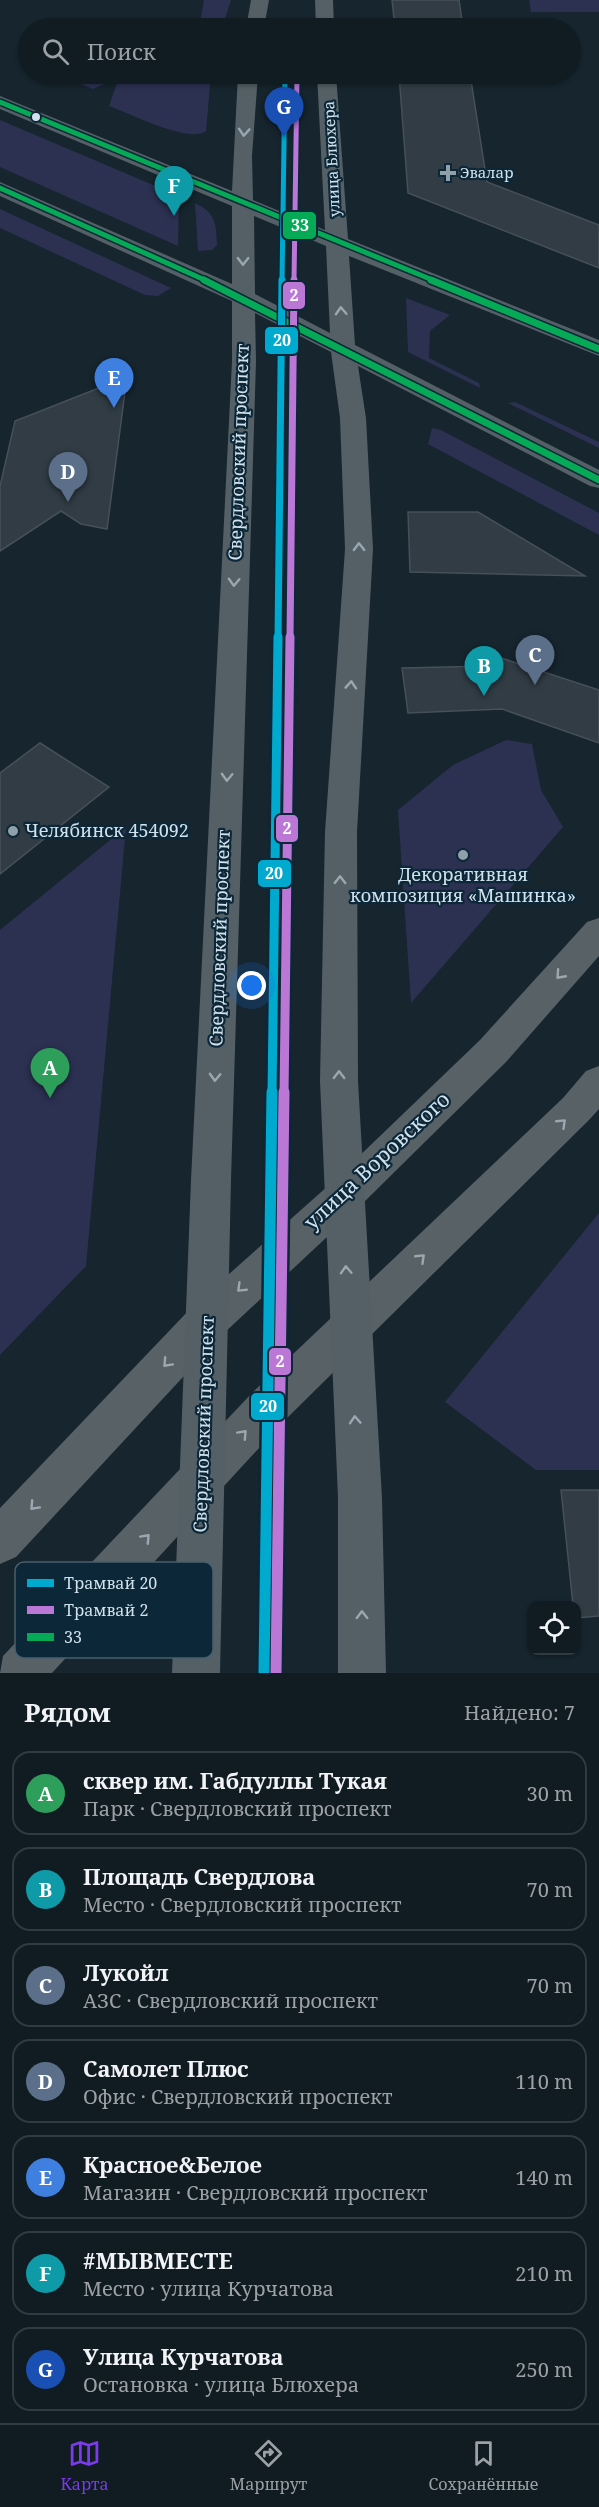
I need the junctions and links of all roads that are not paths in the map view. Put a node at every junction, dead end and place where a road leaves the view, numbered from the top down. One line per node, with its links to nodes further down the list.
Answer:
1 (260, 0): 3 (main road)
2 (324, 0): 4 (main road)
3 (257, 18)
4 (325, 18)
5 (247, 84): 9 (main road, one-way to 9)
6 (328, 84): 10 (main road, улица Блюхера)
7 (0, 102): 9 (main road)
8 (0, 188): 11 (main road)
9 (244, 203): 10 (main road); 11 (main road, Свердловский проспект, one-way to 11)
10 (337, 244): 12 (main road, one-way to 10); 13 (main road)
11 (242, 297): 12 (main road); 18 (main road, Свердловский проспект, one-way to 18)
12 (343, 349): 14 (main road); 17 (main road, one-way to 12)
13 (599, 349)
14 (599, 480)
15 (599, 932): 17 (main road, улица Воровского, one-way to 17)
16 (599, 1082): 19 (main road, one-way to 16)
17 (343, 1197): 18 (main road, улица Воровского, one-way to 18); 19 (main road, one-way to 17)
18 (207, 1321): 20 (main road, Свердловский проспект); 21 (main road, улица Воровского, one-way to 21)
19 (349, 1328): 20 (main road, one-way to 19); 28 (main road, one-way to 19)
20 (203, 1477): 22 (main road, one-way to 20); 23 (main road, Свердловский проспект)
21 (0, 1541)
22 (124, 1562)
23 (200, 1562)
24 (34, 1658): 26 (main road, one-way to 24)
25 (197, 1658): 27 (main road, Свердловский проспект)
26 (20, 1673)
27 (196, 1673)
28 (362, 1673)

